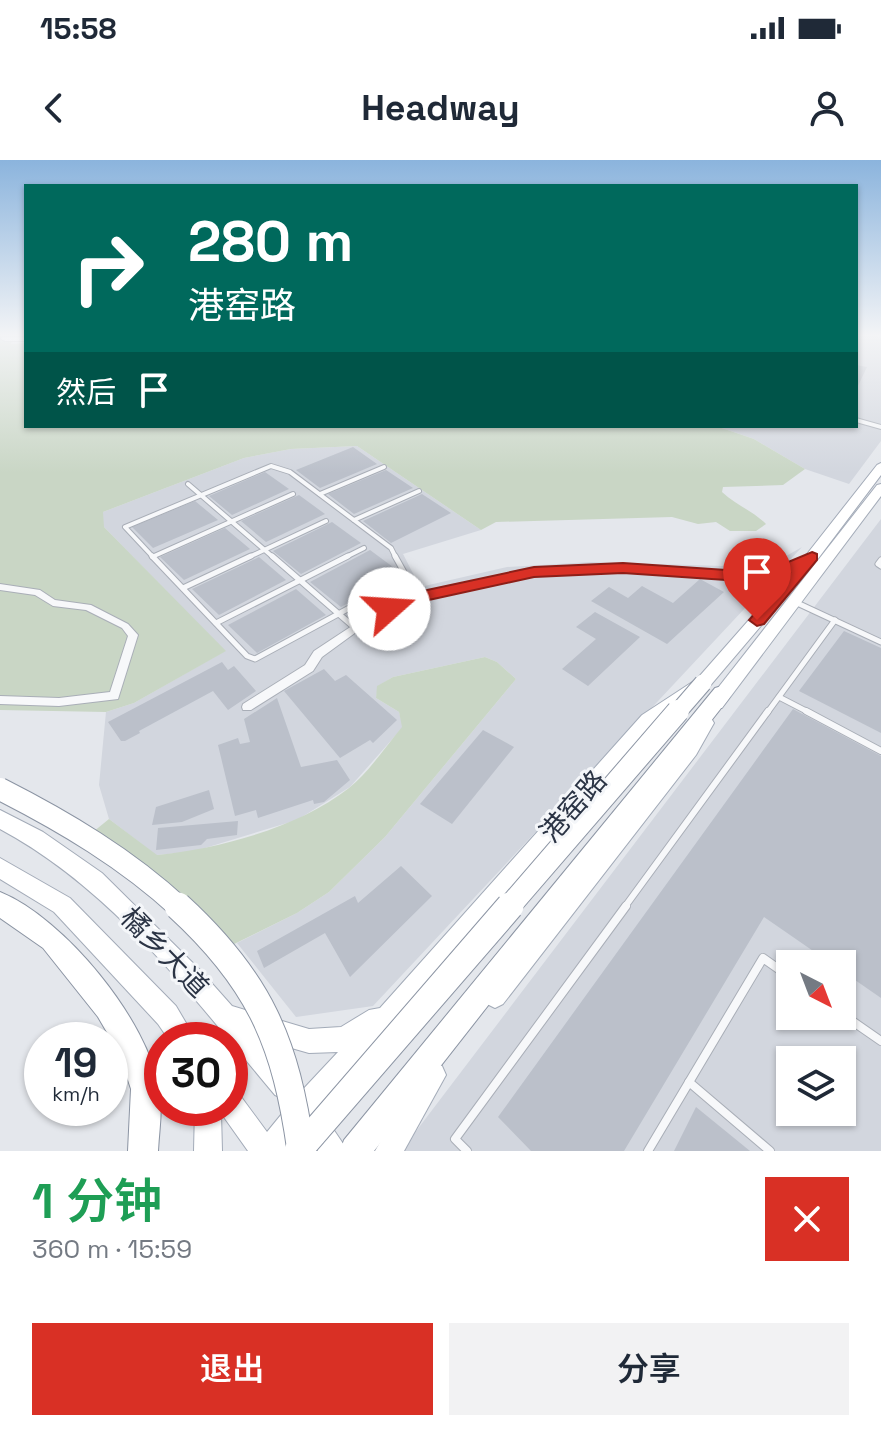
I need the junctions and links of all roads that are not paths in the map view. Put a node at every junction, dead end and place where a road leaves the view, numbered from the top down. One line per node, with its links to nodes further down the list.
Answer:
1 (858, 421): 2 (street)
2 (881, 427)
3 (384, 467): 9 (lane)
4 (881, 467): 17 (main road, 港窑路)
5 (188, 484): 7 (lane)
6 (419, 491): 11 (lane)
7 (200, 494): 9 (lane); 12 (lane); 16 (lane)
8 (293, 494): 12 (lane)
9 (319, 494): 11 (lane)
10 (878, 496): 21 (main road, 港窑路)
11 (354, 520): 22 (lane)
12 (232, 521): 15 (lane); 16 (lane)
13 (326, 521): 15 (lane)
14 (364, 548): 18 (lane)
15 (264, 550): 18 (lane); 20 (lane)
16 (152, 557): 20 (lane)
17 (812, 557): 25 (street); 27 (main road, 港窑路)
18 (300, 580): 22 (lane); 24 (lane)
19 (0, 587): 29 (street)
20 (183, 588): 24 (lane)
21 (794, 602): 23 (lane); 27 (main road, 港窑路)
22 (339, 614): 24 (lane); 25 (lane)
23 (835, 620): 26 (lane); 28 (lane)
24 (216, 623)
25 (355, 628): 30 (street)
26 (881, 642)
27 (712, 688): 37 (main road, 港窑路); 42 (main road, 港窑路); 50 (highway, bridge); 52 (highway)
28 (779, 697): 31 (lane); 55 (lane)
29 (0, 700)
30 (247, 707)
31 (881, 751)
32 (0, 789): 50 (highway, bridge)
33 (0, 819): 38 (main road, 橘乡大道)
34 (0, 868): 39 (main road, 橘乡大道)
35 (0, 904): 47 (highway)
36 (776, 967): 43 (lane)
37 (394, 1010): 38 (main road); 44 (main road, 港窑路)
38 (227, 1017): 44 (main road, 橘乡大道)
39 (172, 1022)
40 (856, 1024): 41 (lane)
41 (881, 1041)
42 (433, 1075): 53 (main road, 港窑路); 54 (main road)
43 (689, 1082): 56 (lane); 57 (lane)
44 (303, 1108): 49 (main road, 港窑路); 51 (main road, 橘乡大道)
45 (208, 1126): 48 (main road)
46 (247, 1126): 49 (main road)
47 (143, 1151)
48 (208, 1151)
49 (266, 1151)
50 (300, 1151)
51 (334, 1151)
52 (355, 1151)
53 (372, 1151)
54 (389, 1151)
55 (467, 1151)
56 (648, 1151)
57 (770, 1151)

